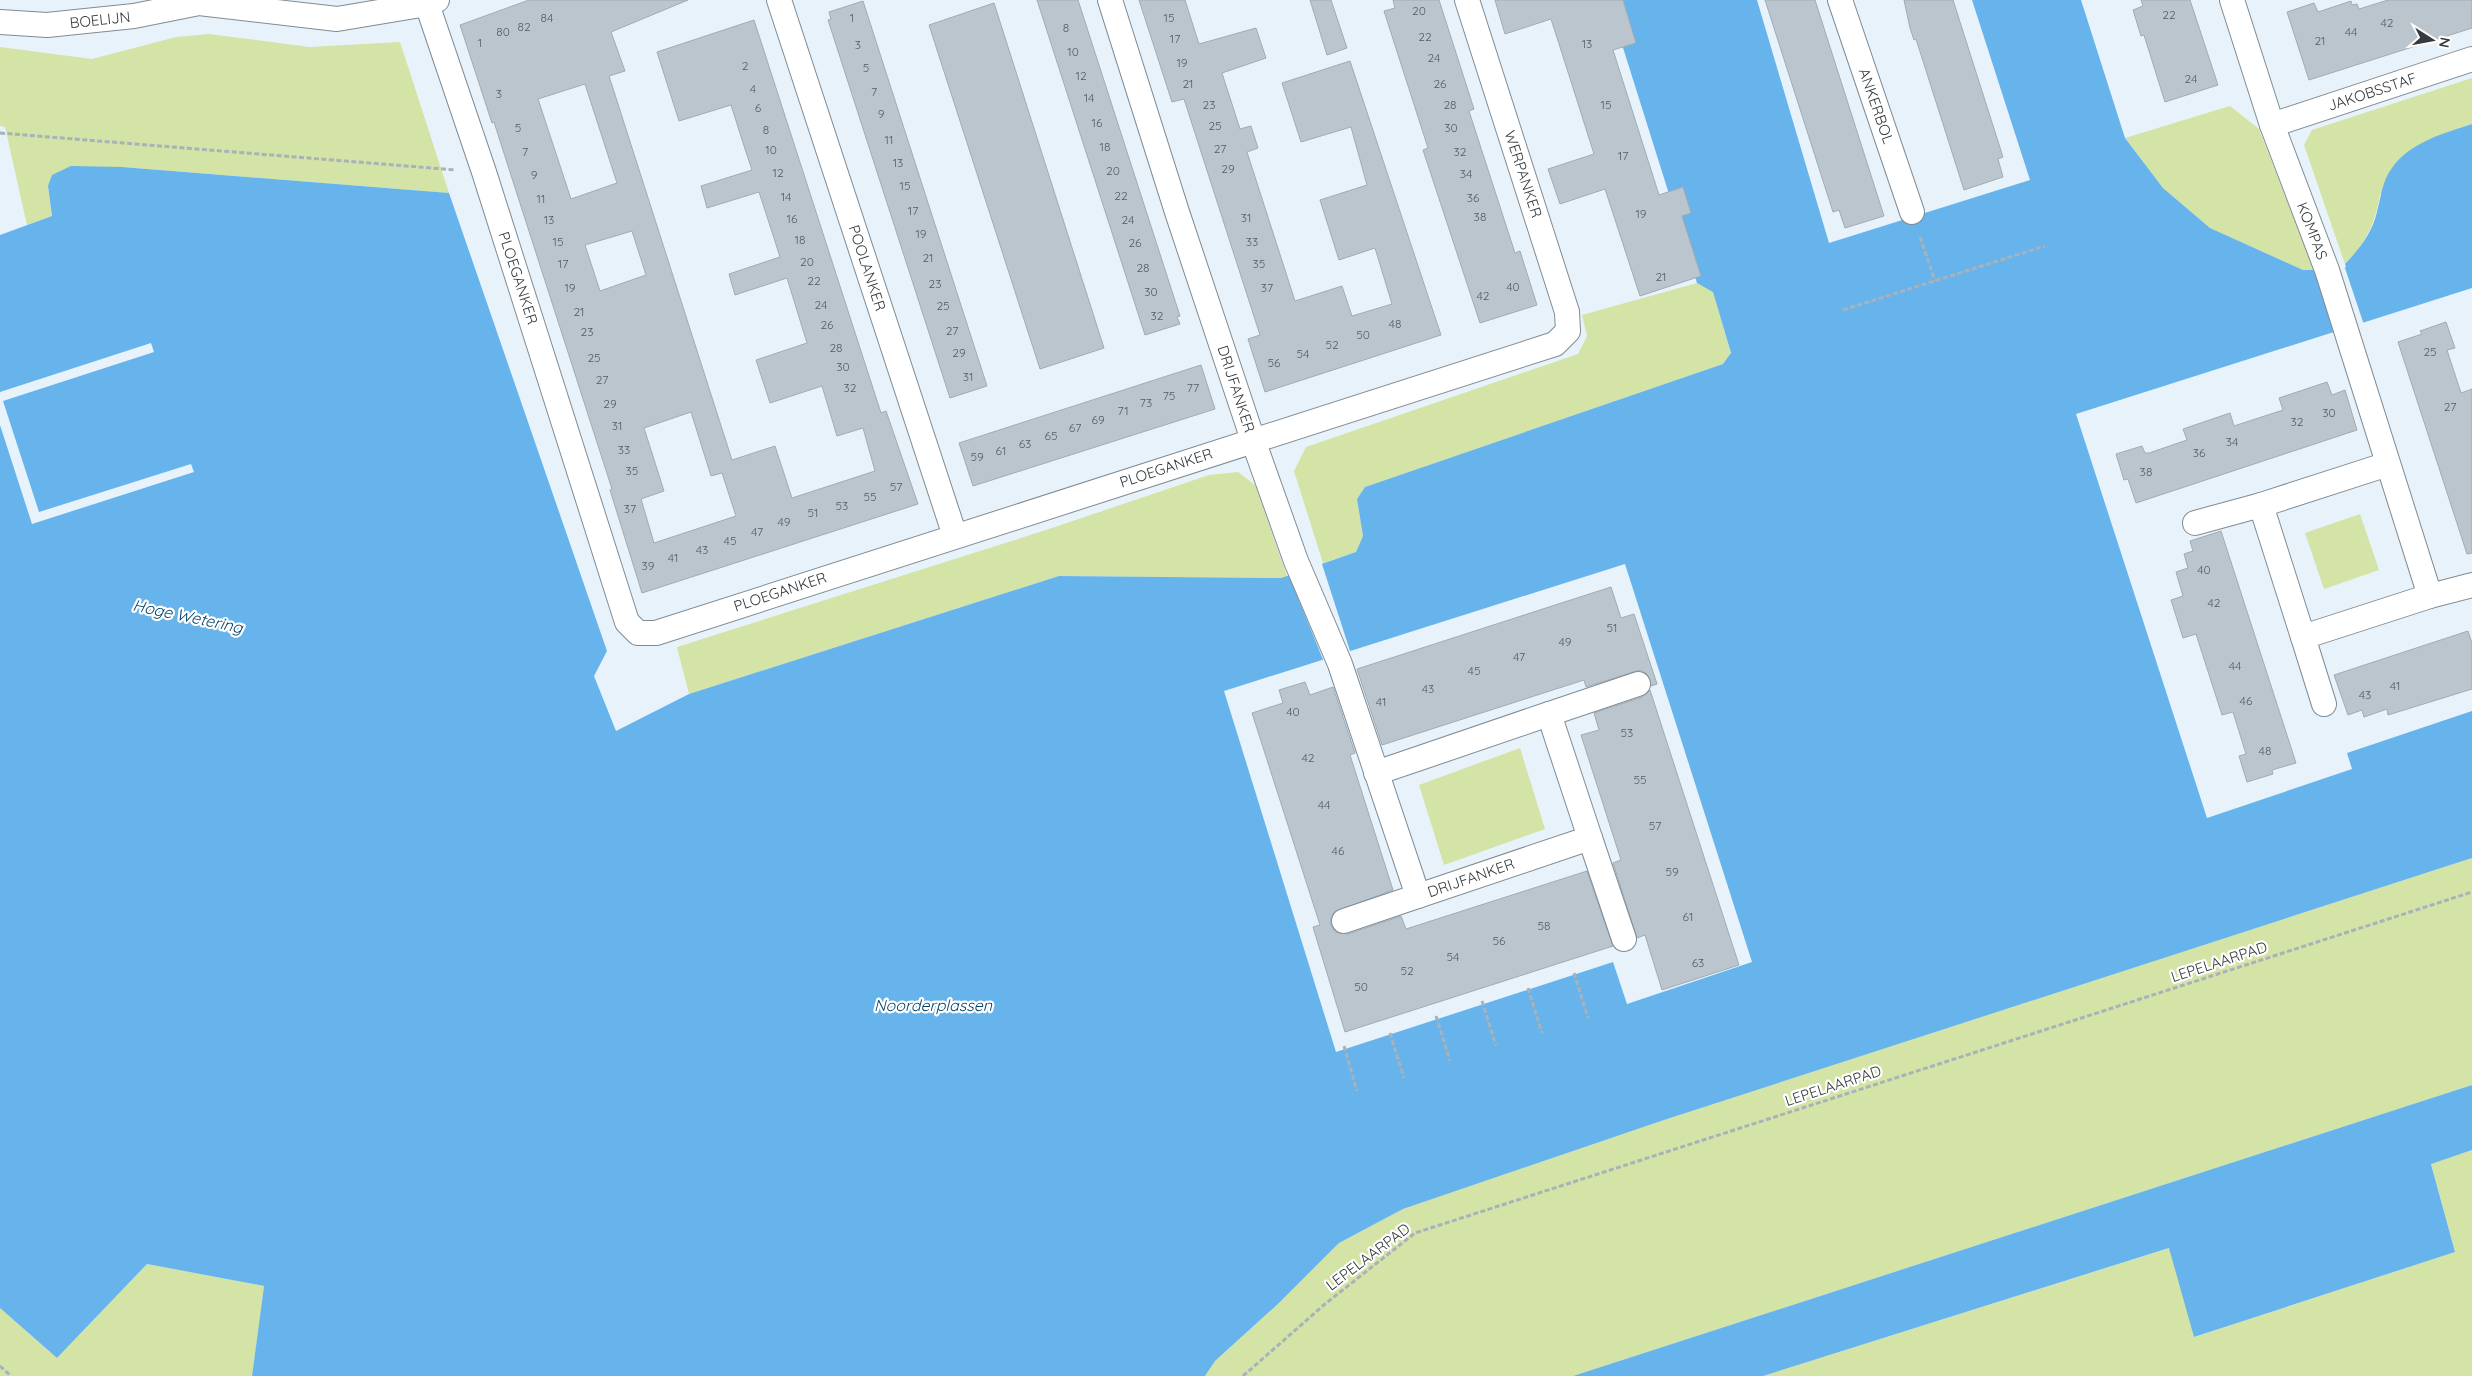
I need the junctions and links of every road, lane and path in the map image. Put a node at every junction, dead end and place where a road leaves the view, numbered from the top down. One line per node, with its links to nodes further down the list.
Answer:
1 (779, 0): 21 (street, POOLANKER)
2 (1110, 0): 17 (street, DRIJFANKER)
3 (1467, 0): 16 (street, WERPANKER)
4 (1840, 0): 12 (street, ANKERBOL)
5 (2232, 0): 9 (street, KOMPAS)
6 (432, 2): 7 (street, BOELIJN); 11 (street, PLOEGANKER)
7 (0, 22)
8 (2472, 59): 9 (street, JAKOBSSTAF)
9 (2272, 125): 18 (street, KOMPAS)
10 (0, 133): 11 (path)
11 (484, 172): 21 (street, PLOEGANKER)
12 (1912, 212): 14 (path)
13 (2045, 246): 14 (path)
14 (1935, 281): 15 (path)
15 (1843, 310)
16 (1555, 344): 17 (street, PLOEGANKER)
17 (1253, 440): 21 (street, PLOEGANKER); 28 (street, DRIJFANKER)
18 (2388, 464): 19 (street); 23 (street, KOMPAS)
19 (2261, 504): 20 (street); 24 (street)
20 (2195, 523)
21 (955, 536)
22 (2472, 584): 23 (street)
23 (2430, 596): 24 (street)
24 (2303, 637): 26 (street)
25 (1638, 684): 27 (street)
26 (2324, 704)
27 (1549, 714): 28 (street); 29 (street)
28 (1376, 773): 31 (street, DRIJFANKER)
29 (1590, 838): 31 (street, DRIJFANKER); 33 (street)
30 (2472, 892): 48 (path, LEPELAARPAD)
31 (1418, 896): 32 (street)
32 (1344, 921)
33 (1624, 938)
34 (1574, 973): 38 (path)
35 (1528, 988): 40 (path)
36 (1482, 1001): 42 (path)
37 (1436, 1016): 43 (path)
38 (1588, 1018)
39 (1390, 1033): 44 (path)
40 (1542, 1033)
41 (1344, 1046): 45 (path)
42 (1496, 1046)
43 (1450, 1061)
44 (1404, 1078)
45 (1358, 1091)
46 (0, 1366): 47 (path)
47 (11, 1376)
48 (1243, 1376)

